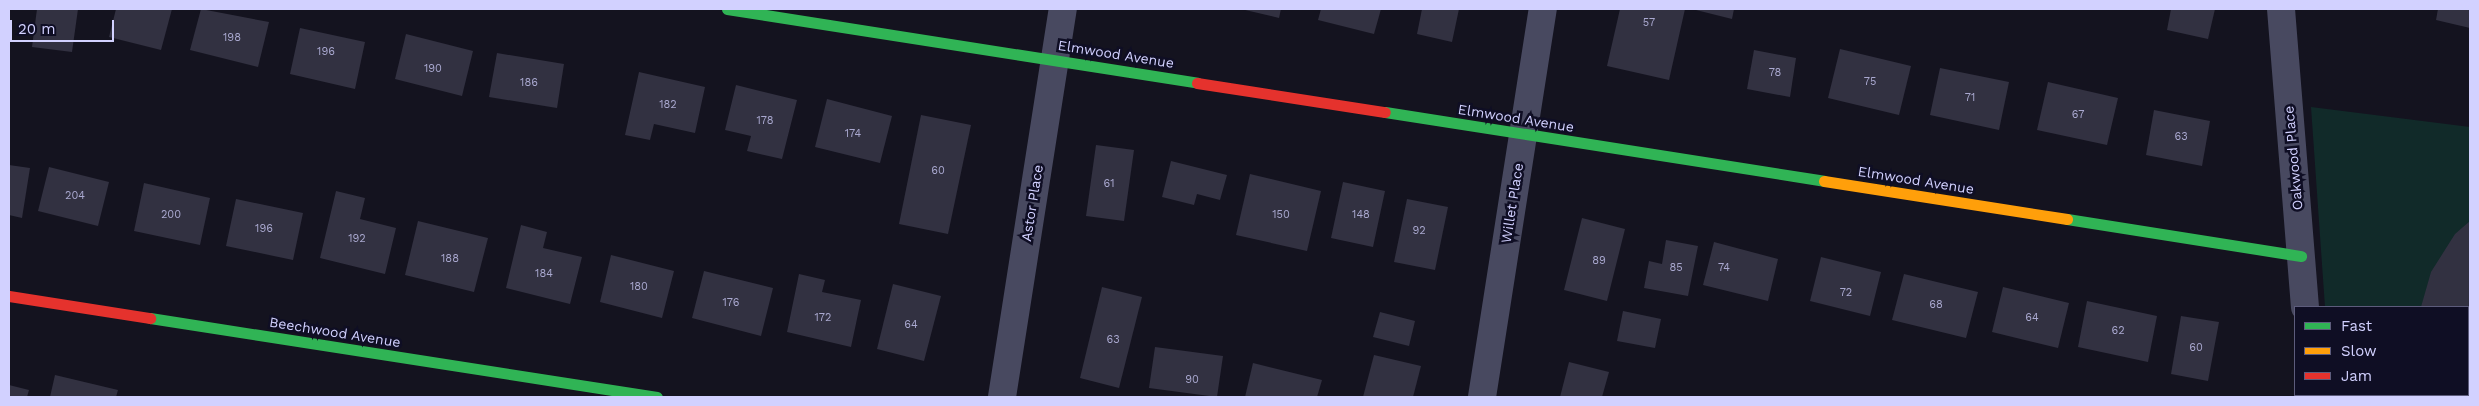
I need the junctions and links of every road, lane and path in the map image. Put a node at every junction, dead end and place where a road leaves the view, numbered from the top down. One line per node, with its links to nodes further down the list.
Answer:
1 (727, 9): 5 (street, Elmwood Avenue)
2 (1063, 9): 5 (street, Astor Place)
3 (1543, 9): 6 (street, Willet Place)
4 (2281, 9): 7 (street, Oakwood Place)
5 (1055, 60): 6 (street, Elmwood Avenue); 11 (street, Astor Place)
6 (1523, 134): 7 (street, Elmwood Avenue); 12 (street, Willet Place)
7 (2301, 256): 9 (street, Oakwood Place)
8 (9, 296): 10 (street, Beechwood Avenue)
9 (2305, 306)
10 (657, 397)
11 (1002, 397)
12 (1482, 397)

